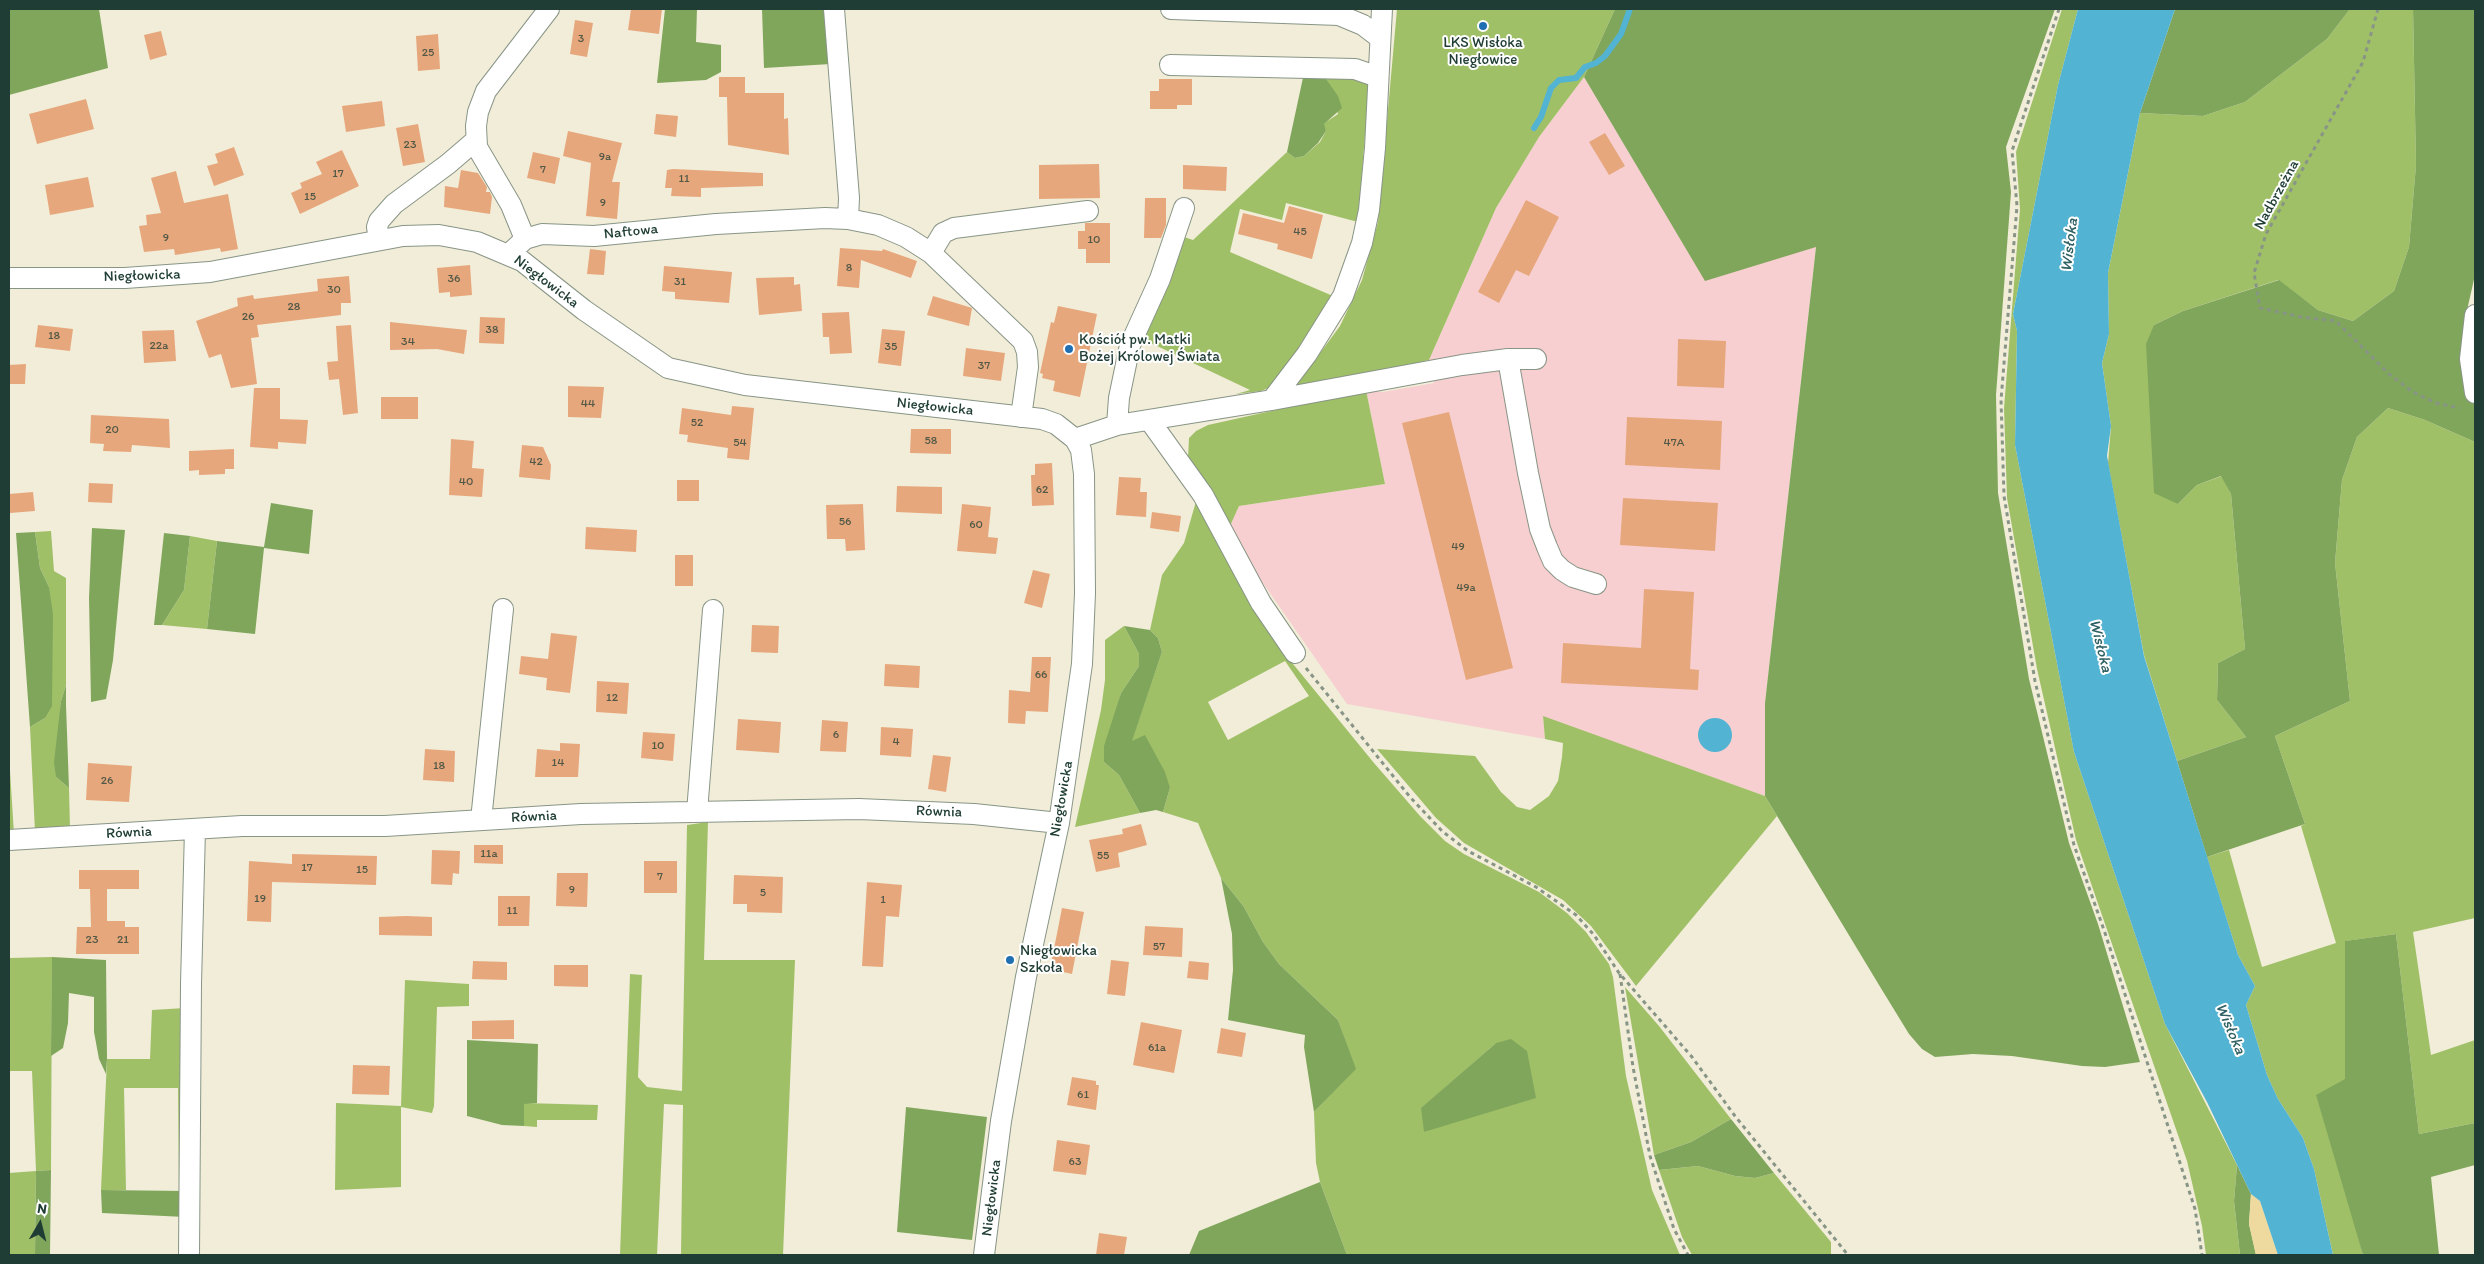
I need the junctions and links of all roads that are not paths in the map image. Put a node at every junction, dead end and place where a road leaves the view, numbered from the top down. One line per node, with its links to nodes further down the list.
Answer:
1 (549, 9): 8 (street)
2 (834, 9): 11 (street)
3 (1171, 9): 5 (street)
4 (1382, 9): 5 (street)
5 (1380, 38): 7 (street)
6 (1170, 65): 7 (street)
7 (1378, 77): 20 (street)
8 (476, 140): 12 (street); 13 (street)
9 (1184, 208): 24 (street)
10 (1088, 211): 14 (street)
11 (848, 219): 12 (street, Naftowa); 14 (street, Naftowa)
12 (524, 238): 15 (street)
13 (379, 240): 15 (street, Niegłowicka); 16 (street, Niegłowicka)
14 (931, 253): 22 (street, Naftowa)
15 (509, 254): 22 (street, Niegłowicka)
16 (9, 278)
17 (2475, 315): 21 (street)
18 (1508, 359): 19 (street); 20 (street); 26 (street)
19 (1536, 359)
20 (1272, 400): 23 (street)
21 (2470, 401)
22 (1021, 417): 25 (street, Niegłowicka)
23 (1150, 421): 24 (street); 29 (street)
24 (1117, 425): 25 (street)
25 (1075, 439): 32 (street, Niegłowicka)
26 (1596, 584)
27 (503, 609): 31 (street)
28 (713, 610): 30 (street)
29 (1295, 653)
30 (697, 812): 31 (street, Równia); 32 (street, Równia)
31 (481, 820): 33 (street, Równia)
32 (1059, 823): 36 (street, Niegłowicka)
33 (195, 829): 34 (street, Równia); 35 (street)
34 (9, 840)
35 (189, 1255)
36 (984, 1255)

